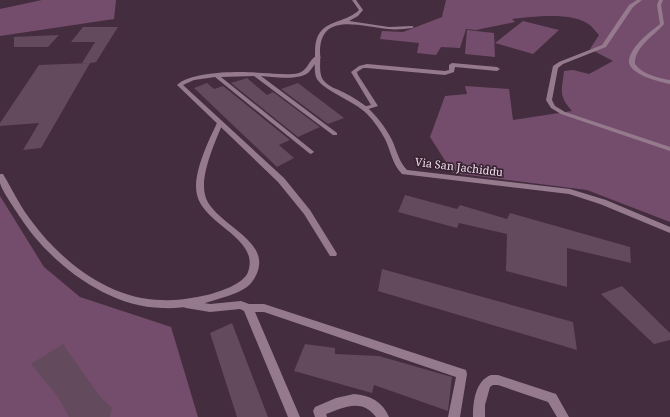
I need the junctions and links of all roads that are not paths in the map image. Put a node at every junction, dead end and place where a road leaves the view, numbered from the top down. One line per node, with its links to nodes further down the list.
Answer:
1 (354, 0): 4 (street, Via San Jachiddu)
2 (640, 0): 14 (street)
3 (660, 0): 10 (street)
4 (345, 22): 5 (street); 6 (street, Via San Jachiddu)
5 (412, 27)
6 (318, 57): 8 (street); 11 (street, Via San Jachiddu)
7 (497, 69): 11 (street)
8 (254, 74): 9 (street); 13 (street)
9 (217, 76): 12 (street); 15 (street)
10 (670, 82)
11 (365, 108): 17 (street, Via San Jachiddu)
12 (220, 123): 18 (street); 19 (street)
13 (336, 134)
14 (670, 149)
15 (311, 152)
16 (0, 176): 19 (street)
17 (670, 230)
18 (334, 254)
19 (186, 304): 20 (street)
20 (248, 308): 21 (street); 24 (street)
21 (294, 417)
22 (321, 417): 23 (street)
23 (383, 417)
24 (454, 417)
25 (479, 417): 26 (street)
26 (563, 417)

